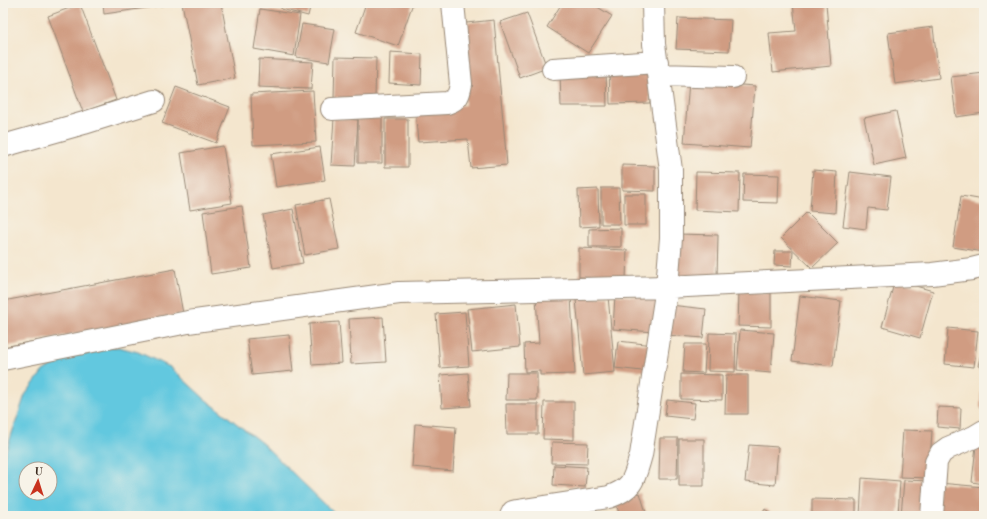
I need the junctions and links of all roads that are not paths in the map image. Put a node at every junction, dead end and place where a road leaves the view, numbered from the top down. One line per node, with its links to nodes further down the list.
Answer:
1 (453, 3): 7 (street)
2 (653, 3): 3 (street)
3 (658, 68): 4 (street); 5 (street); 10 (street)
4 (553, 69)
5 (733, 77)
6 (154, 101): 8 (street)
7 (332, 109)
8 (3, 146)
9 (984, 266): 10 (street)
10 (667, 287): 11 (street); 13 (street)
11 (3, 360)
12 (984, 431): 14 (street)
13 (511, 516)
14 (932, 516)

